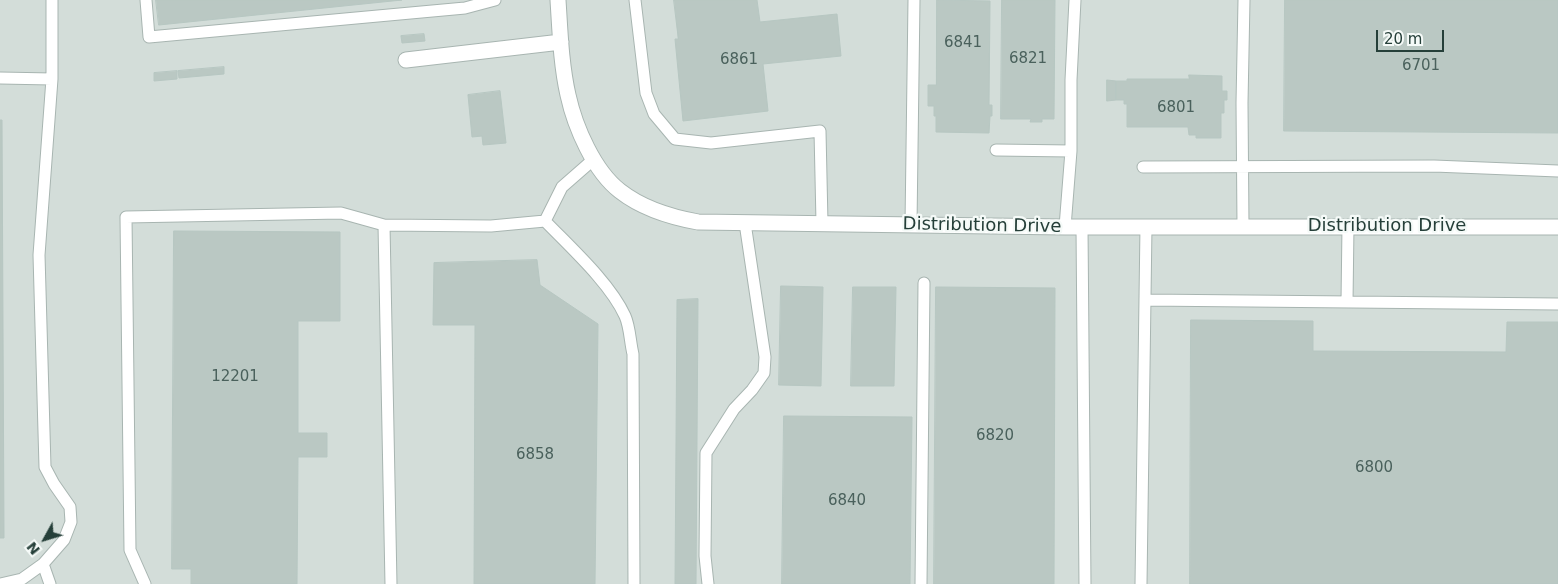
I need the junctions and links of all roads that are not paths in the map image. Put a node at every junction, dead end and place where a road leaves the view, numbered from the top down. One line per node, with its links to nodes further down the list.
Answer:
1 (52, 0): 12 (lane)
2 (146, 0): 3 (lane)
3 (495, 0)
4 (558, 0): 9 (street, Distribution Drive)
5 (635, 0): 21 (lane)
6 (914, 0): 23 (lane)
7 (1076, 0): 14 (lane)
8 (1244, 0): 16 (lane)
9 (561, 42): 10 (street); 15 (street, Distribution Drive)
10 (406, 60)
11 (0, 78): 12 (lane)
12 (52, 79): 34 (lane)
13 (996, 150): 14 (lane)
14 (1071, 151): 27 (lane)
15 (594, 159): 19 (lane); 20 (street, Distribution Drive)
16 (1242, 166): 17 (lane); 18 (lane); 25 (lane)
17 (1143, 167)
18 (1558, 171)
19 (545, 221): 22 (lane); 39 (lane)
20 (745, 222): 21 (street, Distribution Drive); 40 (lane)
21 (822, 224): 23 (street, Distribution Drive)
22 (384, 225): 37 (lane); 38 (lane)
23 (911, 225): 27 (street, Distribution Drive)
24 (1146, 226): 25 (street, Distribution Drive); 28 (street, Distribution Drive); 31 (lane)
25 (1243, 226): 26 (street, Distribution Drive)
26 (1348, 226): 29 (street, Distribution Drive); 32 (lane)
27 (1065, 227): 28 (street, Distribution Drive)
28 (1082, 227): 42 (lane)
29 (1558, 227)
30 (924, 283): 41 (lane)
31 (1146, 300): 32 (lane); 43 (lane)
32 (1347, 302): 33 (lane)
33 (1558, 304)
34 (43, 564): 35 (lane); 36 (lane)
35 (1, 584)
36 (50, 584)
37 (145, 584)
38 (391, 584)
39 (634, 584)
40 (708, 584)
41 (921, 584)
42 (1085, 584)
43 (1141, 584)

